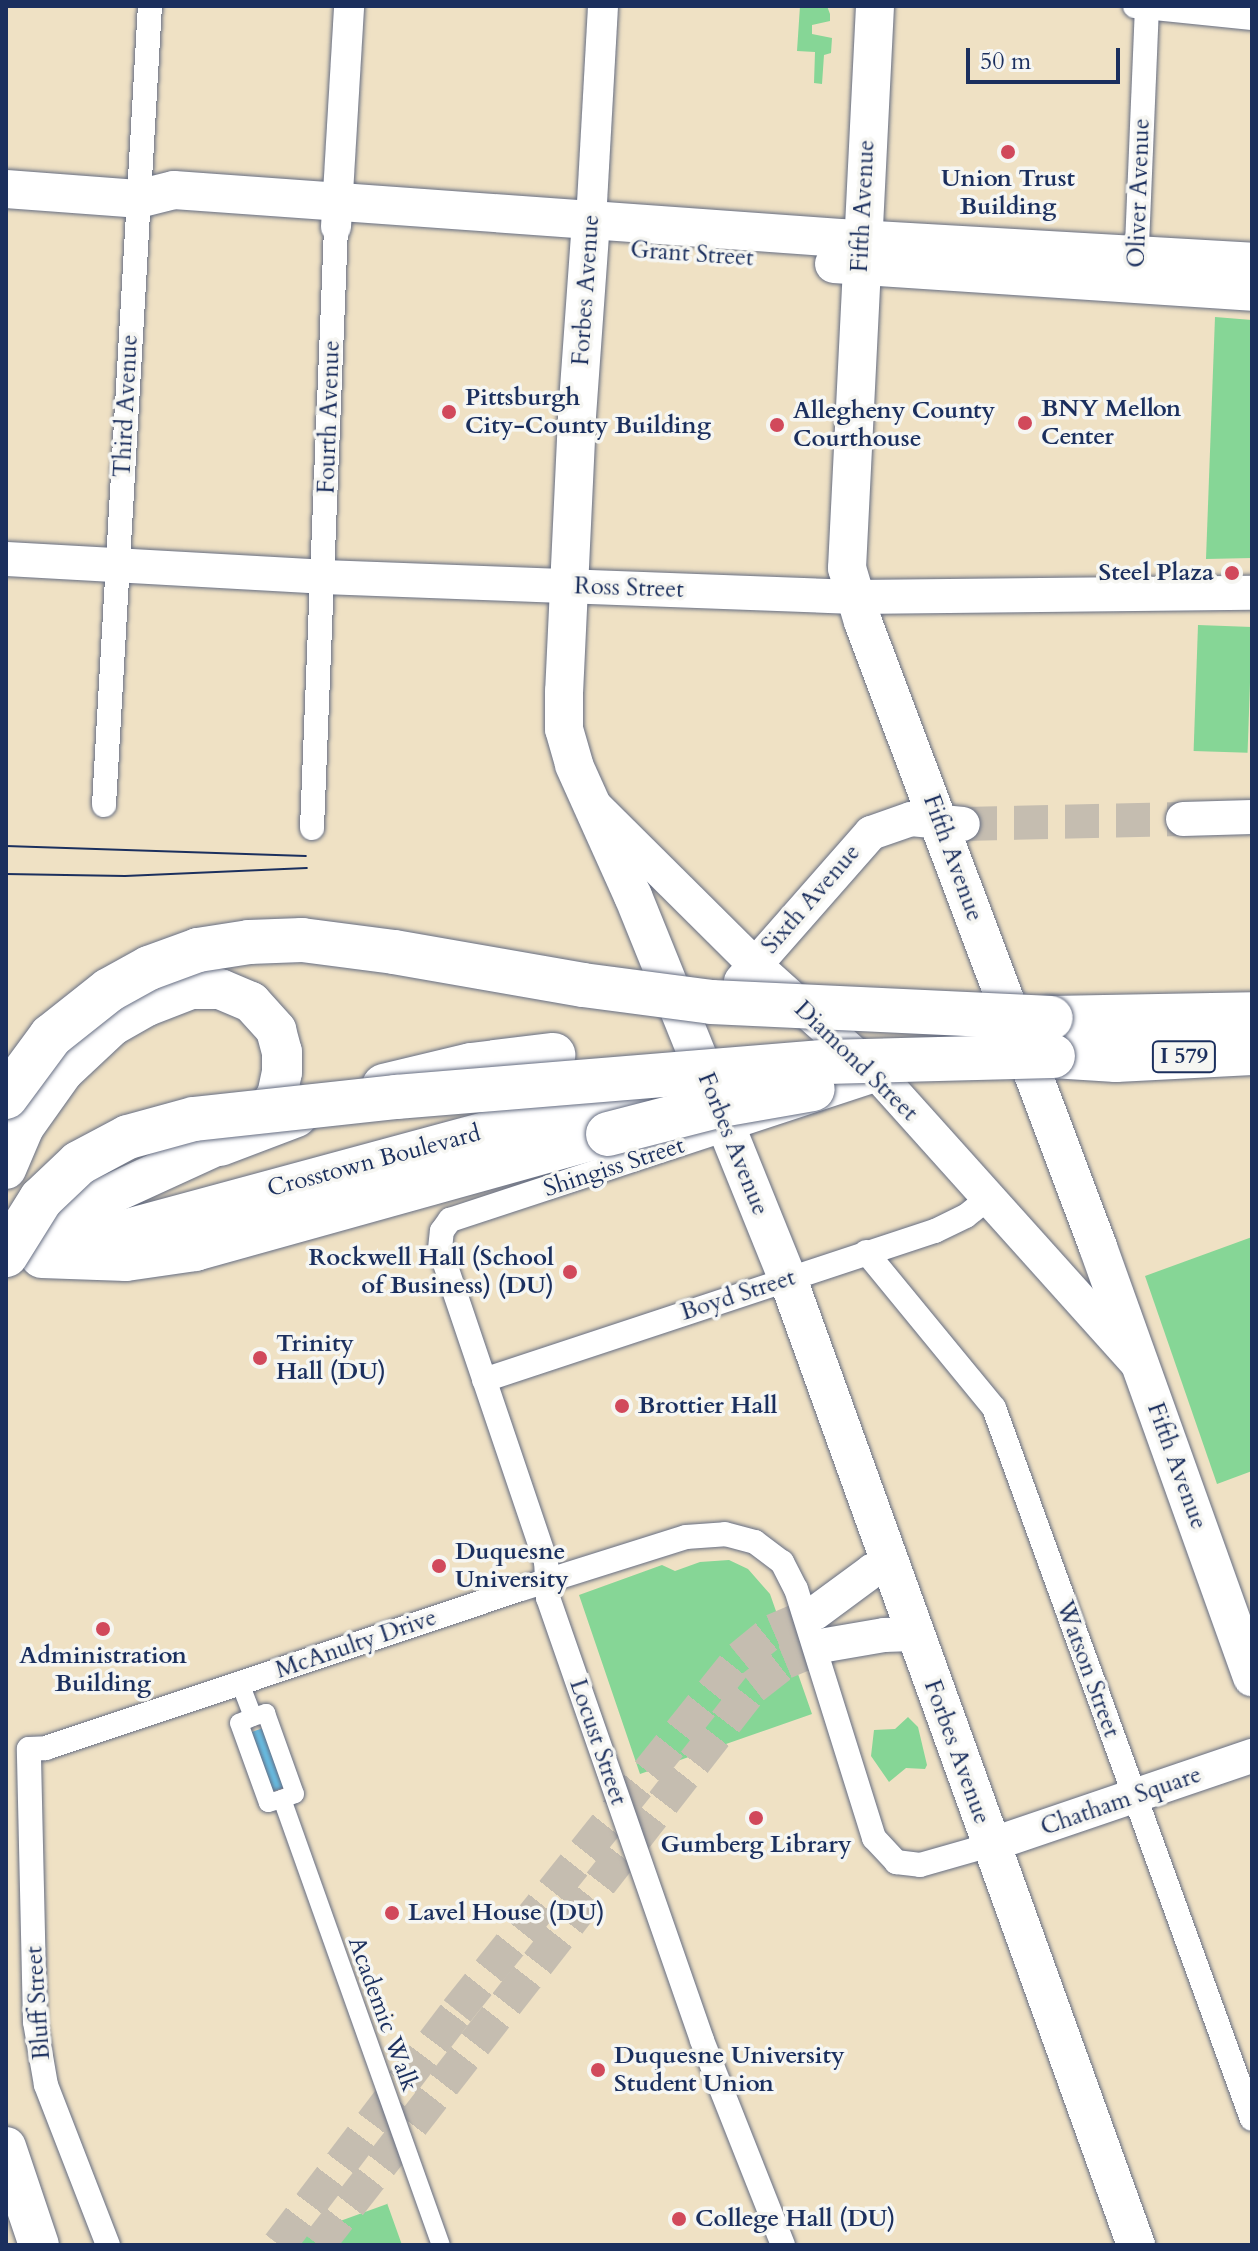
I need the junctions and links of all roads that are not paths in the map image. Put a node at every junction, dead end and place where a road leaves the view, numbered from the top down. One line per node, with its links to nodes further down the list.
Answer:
1 (150, 6): 8 (street, Third Avenue)
2 (349, 6): 9 (street, Fourth Avenue)
3 (603, 6): 10 (street, Forbes Avenue)
4 (875, 6): 11 (main road, Fifth Avenue)
5 (1143, 6): 6 (street); 13 (street, Oliver Avenue)
6 (1252, 18)
7 (6, 189): 8 (main road, Grant Street)
8 (138, 199): 9 (main road, Grant Street); 16 (street, Third Avenue)
9 (337, 214): 10 (main road, Grant Street); 17 (street, Fourth Avenue)
10 (590, 233): 11 (main road, Grant Street); 18 (main road, Forbes Avenue)
11 (861, 253): 13 (main road, Grant Street); 20 (main road, Fifth Avenue)
12 (1252, 262): 13 (main road, Grant Street)
13 (1136, 268): 14 (main road, Grant Street)
14 (1252, 292)
15 (6, 559): 16 (main road, Ross Street)
16 (117, 565): 17 (main road, Ross Street); 22 (street, Third Avenue)
17 (323, 577): 18 (main road, Ross Street); 26 (street, Fourth Avenue)
18 (569, 586): 20 (main road, Ross Street); 21 (main road, Forbes Avenue)
19 (1252, 593): 20 (main road, Ross Street)
20 (855, 597): 25 (main road, Fifth Avenue)
21 (590, 801): 27 (main road, Diamond Street); 30 (main road, Forbes Avenue)
22 (104, 805)
23 (1252, 817): 24 (main road)
24 (1183, 819)
25 (951, 823): 27 (main road, Sixth Avenue); 45 (main road, Fifth Avenue)
26 (312, 828)
27 (754, 964): 30 (main road, Sixth Avenue); 34 (main road, Diamond Street)
28 (1252, 1011): 29 (highway, I 579)
29 (1060, 1037): 32 (highway, I 579); 35 (highway, bridge); 36 (highway, bridge); 43 (highway, bridge); 43 (highway, bridge)
30 (691, 1039): 37 (main road, Forbes Avenue); 43 (main road, Crosstown Boulevard)
31 (1252, 1053): 32 (highway, I 579)
32 (1116, 1060): 33 (highway)
33 (1252, 1077)
34 (881, 1078): 37 (street, Shingiss Street); 40 (main road, Diamond Street)
35 (6, 1097)
36 (277, 1116): 38 (highway); 39 (highway)
37 (726, 1131): 41 (street, Shingiss Street); 44 (main road, Forbes Avenue)
38 (220, 1144): 43 (highway)
39 (6, 1169)
40 (987, 1199): 42 (street, Boyd Street); 45 (main road, Diamond Street)
41 (442, 1231): 46 (street, Locust Street)
42 (866, 1252): 44 (street, Boyd Street); 57 (street, Watson Street)
43 (15, 1253)
44 (788, 1279): 46 (street, Boyd Street); 47 (main road, Forbes Avenue)
45 (1142, 1369): 52 (main road, Fifth Avenue)
46 (484, 1380): 48 (street, Locust Street)
47 (890, 1565): 49 (main road); 50 (main road, Forbes Avenue)
48 (547, 1582): 53 (street, McAnulty Drive); 59 (street, McAnulty Drive); 67 (street, Locust Street)
49 (815, 1613)
50 (914, 1634): 51 (main road); 59 (main road, Forbes Avenue)
51 (826, 1645)
52 (1252, 1677)
53 (240, 1683): 54 (street, Academic Walk); 55 (street, McAnulty Drive)
54 (253, 1717): 58 (street, Academic Walk); 58 (street, Academic Walk)
55 (29, 1749): 65 (street, Bluff Street)
56 (1252, 1756): 57 (main road, Chatham Square)
57 (1134, 1796): 59 (main road, Chatham Square); 60 (street, Watson Street)
58 (282, 1799): 66 (street, Academic Walk)
59 (990, 1845): 68 (main road, Forbes Avenue)
60 (1252, 2119)
61 (6, 2147): 64 (highway)
62 (6, 2226): 63 (highway)
63 (13, 2245)
64 (39, 2245)
65 (108, 2245)
66 (441, 2245)
67 (783, 2245)
68 (1136, 2245)

